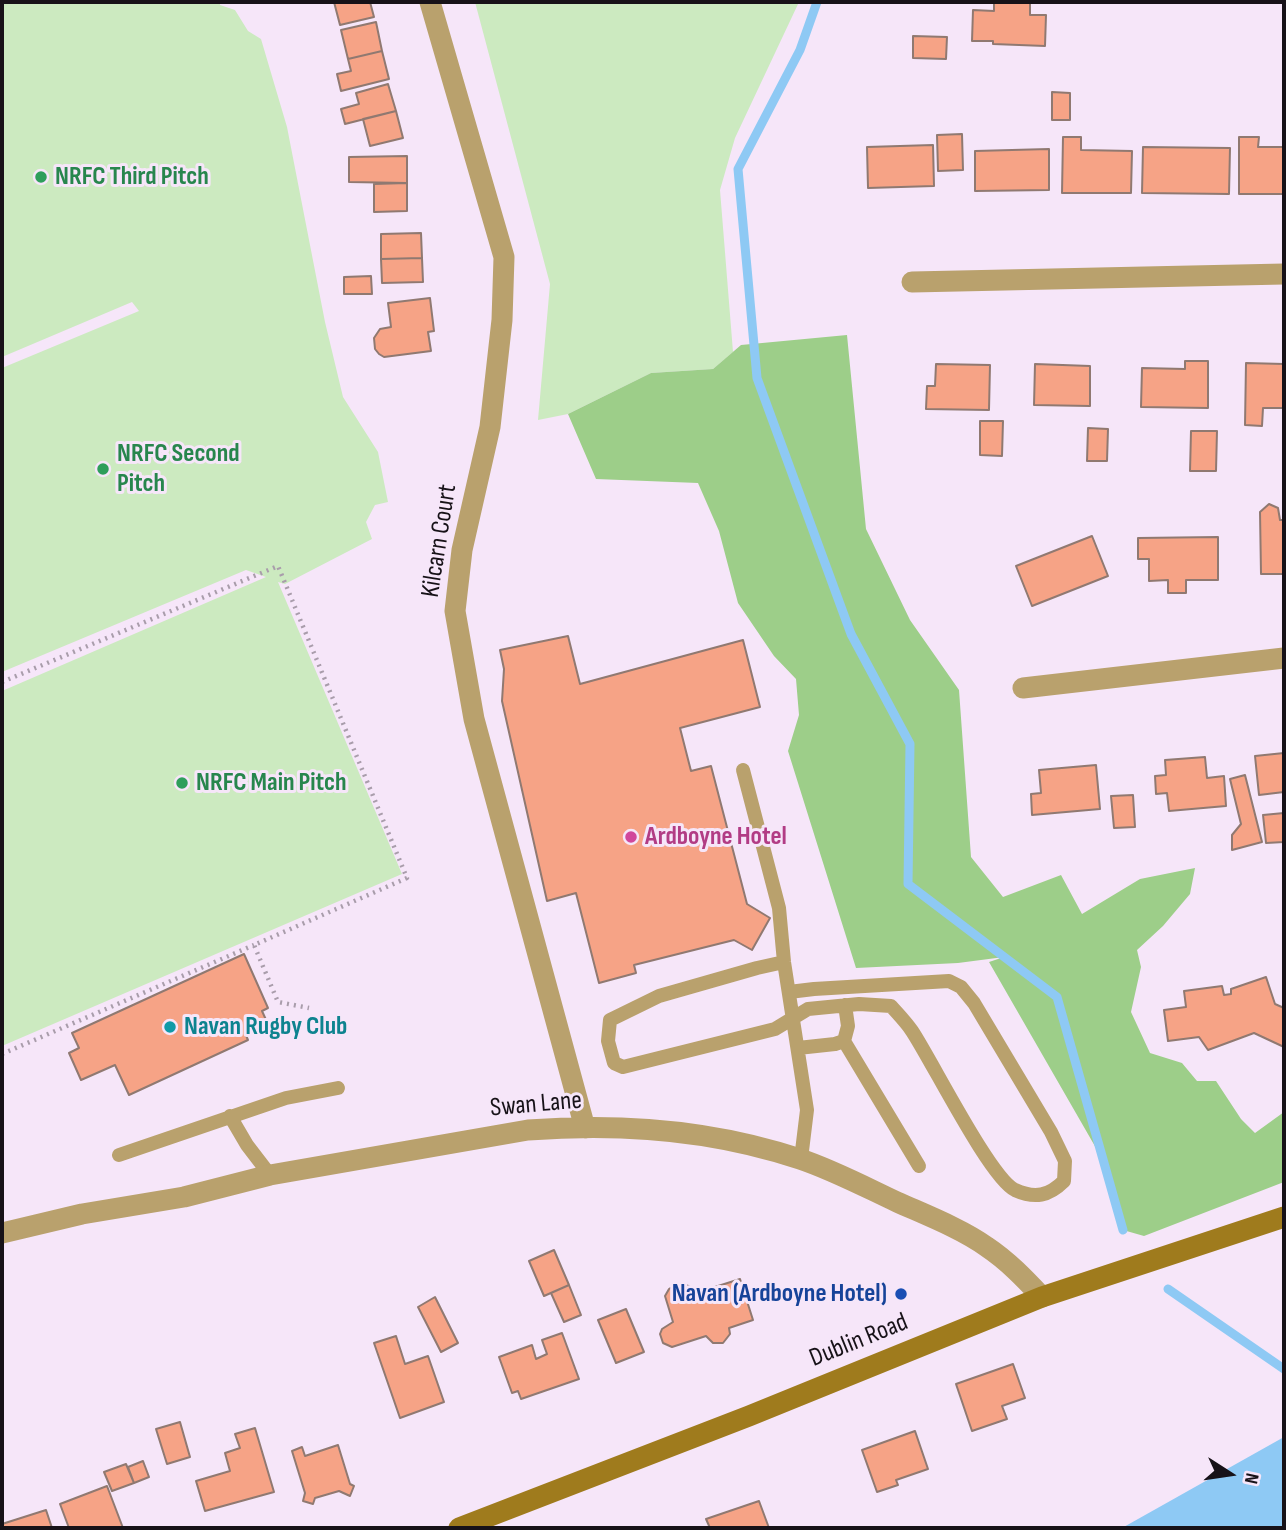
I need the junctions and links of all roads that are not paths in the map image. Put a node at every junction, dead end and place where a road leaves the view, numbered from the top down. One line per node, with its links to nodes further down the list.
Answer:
1 (430, 2): 15 (street, Kilcarn Court)
2 (1284, 274): 3 (street)
3 (912, 282)
4 (1284, 658): 5 (street)
5 (1023, 688)
6 (743, 770): 7 (lane)
7 (784, 962): 8 (lane); 10 (lane)
8 (789, 992): 9 (lane); 10 (lane)
9 (845, 1005): 10 (lane); 11 (lane)
10 (793, 1019): 12 (lane)
11 (844, 1041): 12 (lane); 18 (lane)
12 (798, 1048): 17 (lane)
13 (338, 1088): 14 (lane)
14 (230, 1116): 16 (lane); 19 (lane)
15 (585, 1128): 17 (street, Swan Lane); 19 (street, Swan Lane)
16 (119, 1154)
17 (801, 1159): 22 (street, Swan Lane)
18 (919, 1166)
19 (270, 1175): 21 (street, Swan Lane)
20 (1284, 1217): 22 (main road, Dublin Road)
21 (2, 1233)
22 (1042, 1297): 23 (main road, Dublin Road)
23 (459, 1528)

